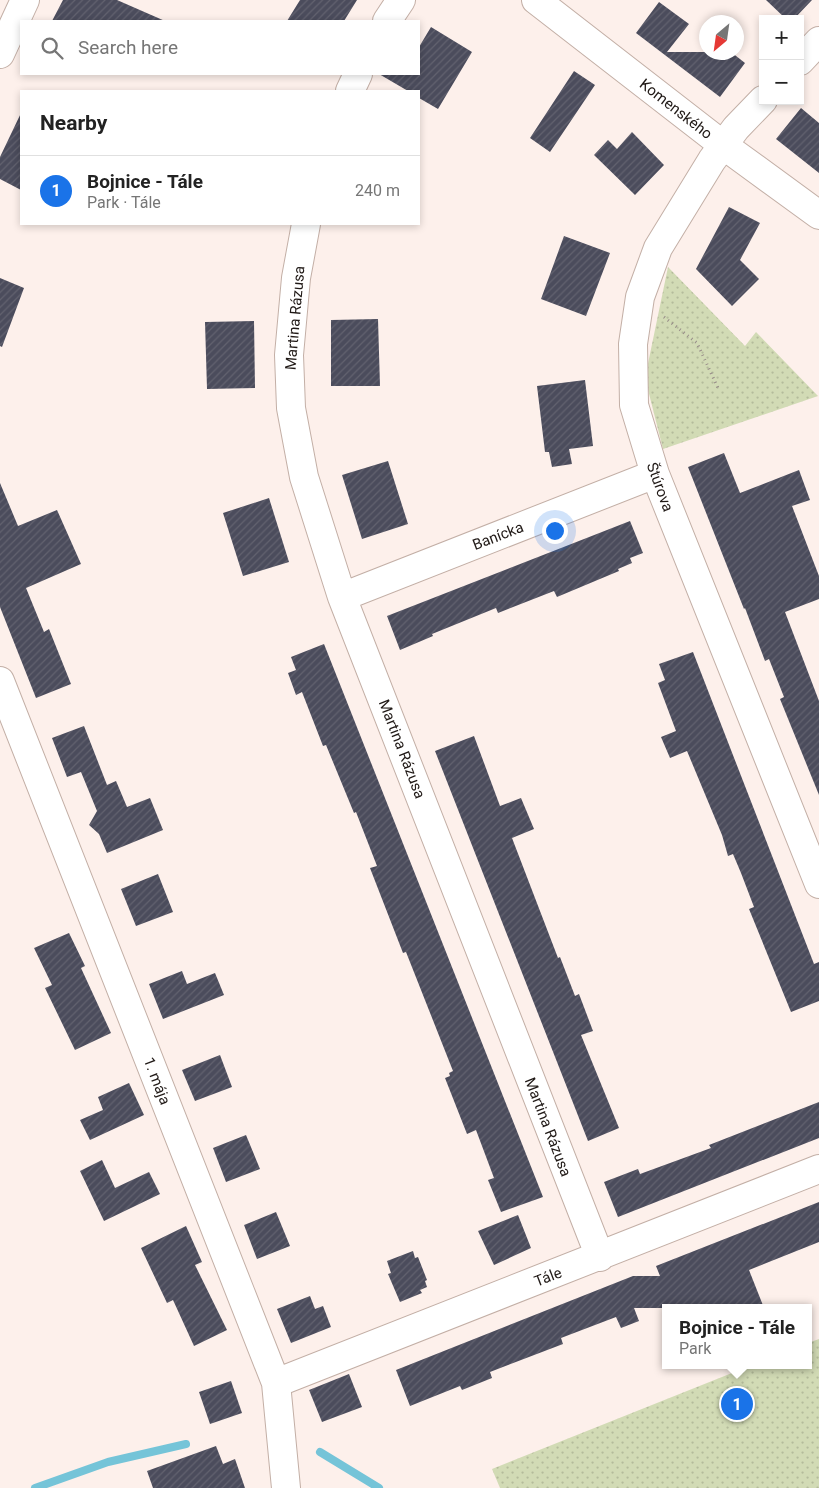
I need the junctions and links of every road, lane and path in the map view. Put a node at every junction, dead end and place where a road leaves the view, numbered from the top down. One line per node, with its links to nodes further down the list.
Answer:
1 (400, 0): 4 (street)
2 (536, 0): 11 (street, Komenského)
3 (20, 2): 6 (street)
4 (388, 20)
5 (819, 41): 7 (street)
6 (0, 54)
7 (801, 60)
8 (358, 75): 9 (street)
9 (350, 90)
10 (759, 104): 11 (street, Štúrova)
11 (723, 145): 12 (street, Komenského); 14 (street, Štúrova)
12 (819, 215)
13 (306, 225): 17 (street, Martina Rázusa)
14 (640, 297): 15 (path); 16 (street, Štúrova)
15 (718, 388)
16 (655, 474): 17 (street, Banícka); 19 (street, Štúrova)
17 (342, 597): 21 (street, Martina Rázusa)
18 (0, 681): 22 (street, 1. mája)
19 (819, 884)
20 (819, 1169): 21 (street, Tále)
21 (600, 1257): 22 (street, Tále)
22 (276, 1383): 23 (street, 1. mája)
23 (286, 1488)

